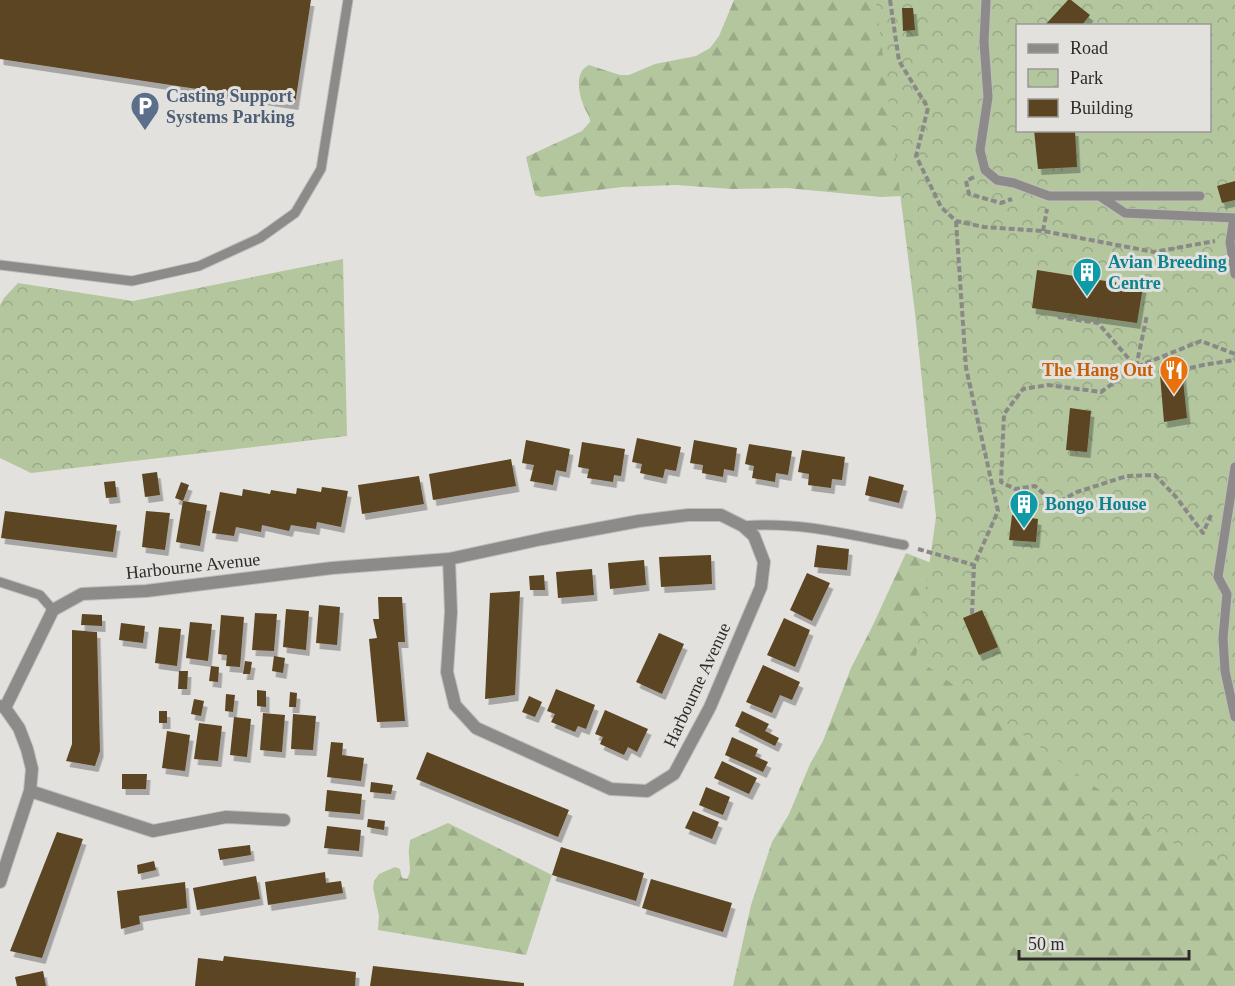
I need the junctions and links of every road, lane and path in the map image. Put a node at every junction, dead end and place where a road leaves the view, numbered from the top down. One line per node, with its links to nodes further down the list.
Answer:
1 (348, 0): 7 (lane)
2 (986, 0): 3 (lane)
3 (1100, 196): 4 (lane); 5 (lane)
4 (1200, 196)
5 (1234, 218): 8 (lane)
6 (956, 221): 20 (path)
7 (0, 265)
8 (1235, 274)
9 (1147, 315): 14 (path)
10 (1058, 317): 14 (path)
11 (1235, 354): 12 (path)
12 (1165, 356): 13 (path); 14 (path)
13 (1235, 360)
14 (1136, 367): 16 (path)
15 (1235, 467): 25 (lane)
16 (1215, 505)
17 (743, 526): 18 (lane); 19 (street, Harbourne Avenue); 19 (street, Harbourne Avenue)
18 (904, 545): 20 (path)
19 (449, 559): 22 (street, Harbourne Avenue)
20 (974, 565): 23 (path)
21 (0, 582): 22 (lane)
22 (53, 610): 24 (street)
23 (972, 614)
24 (3, 707): 26 (street)
25 (1235, 717)
26 (30, 791): 27 (street); 28 (street)
27 (284, 820)
28 (0, 882)

